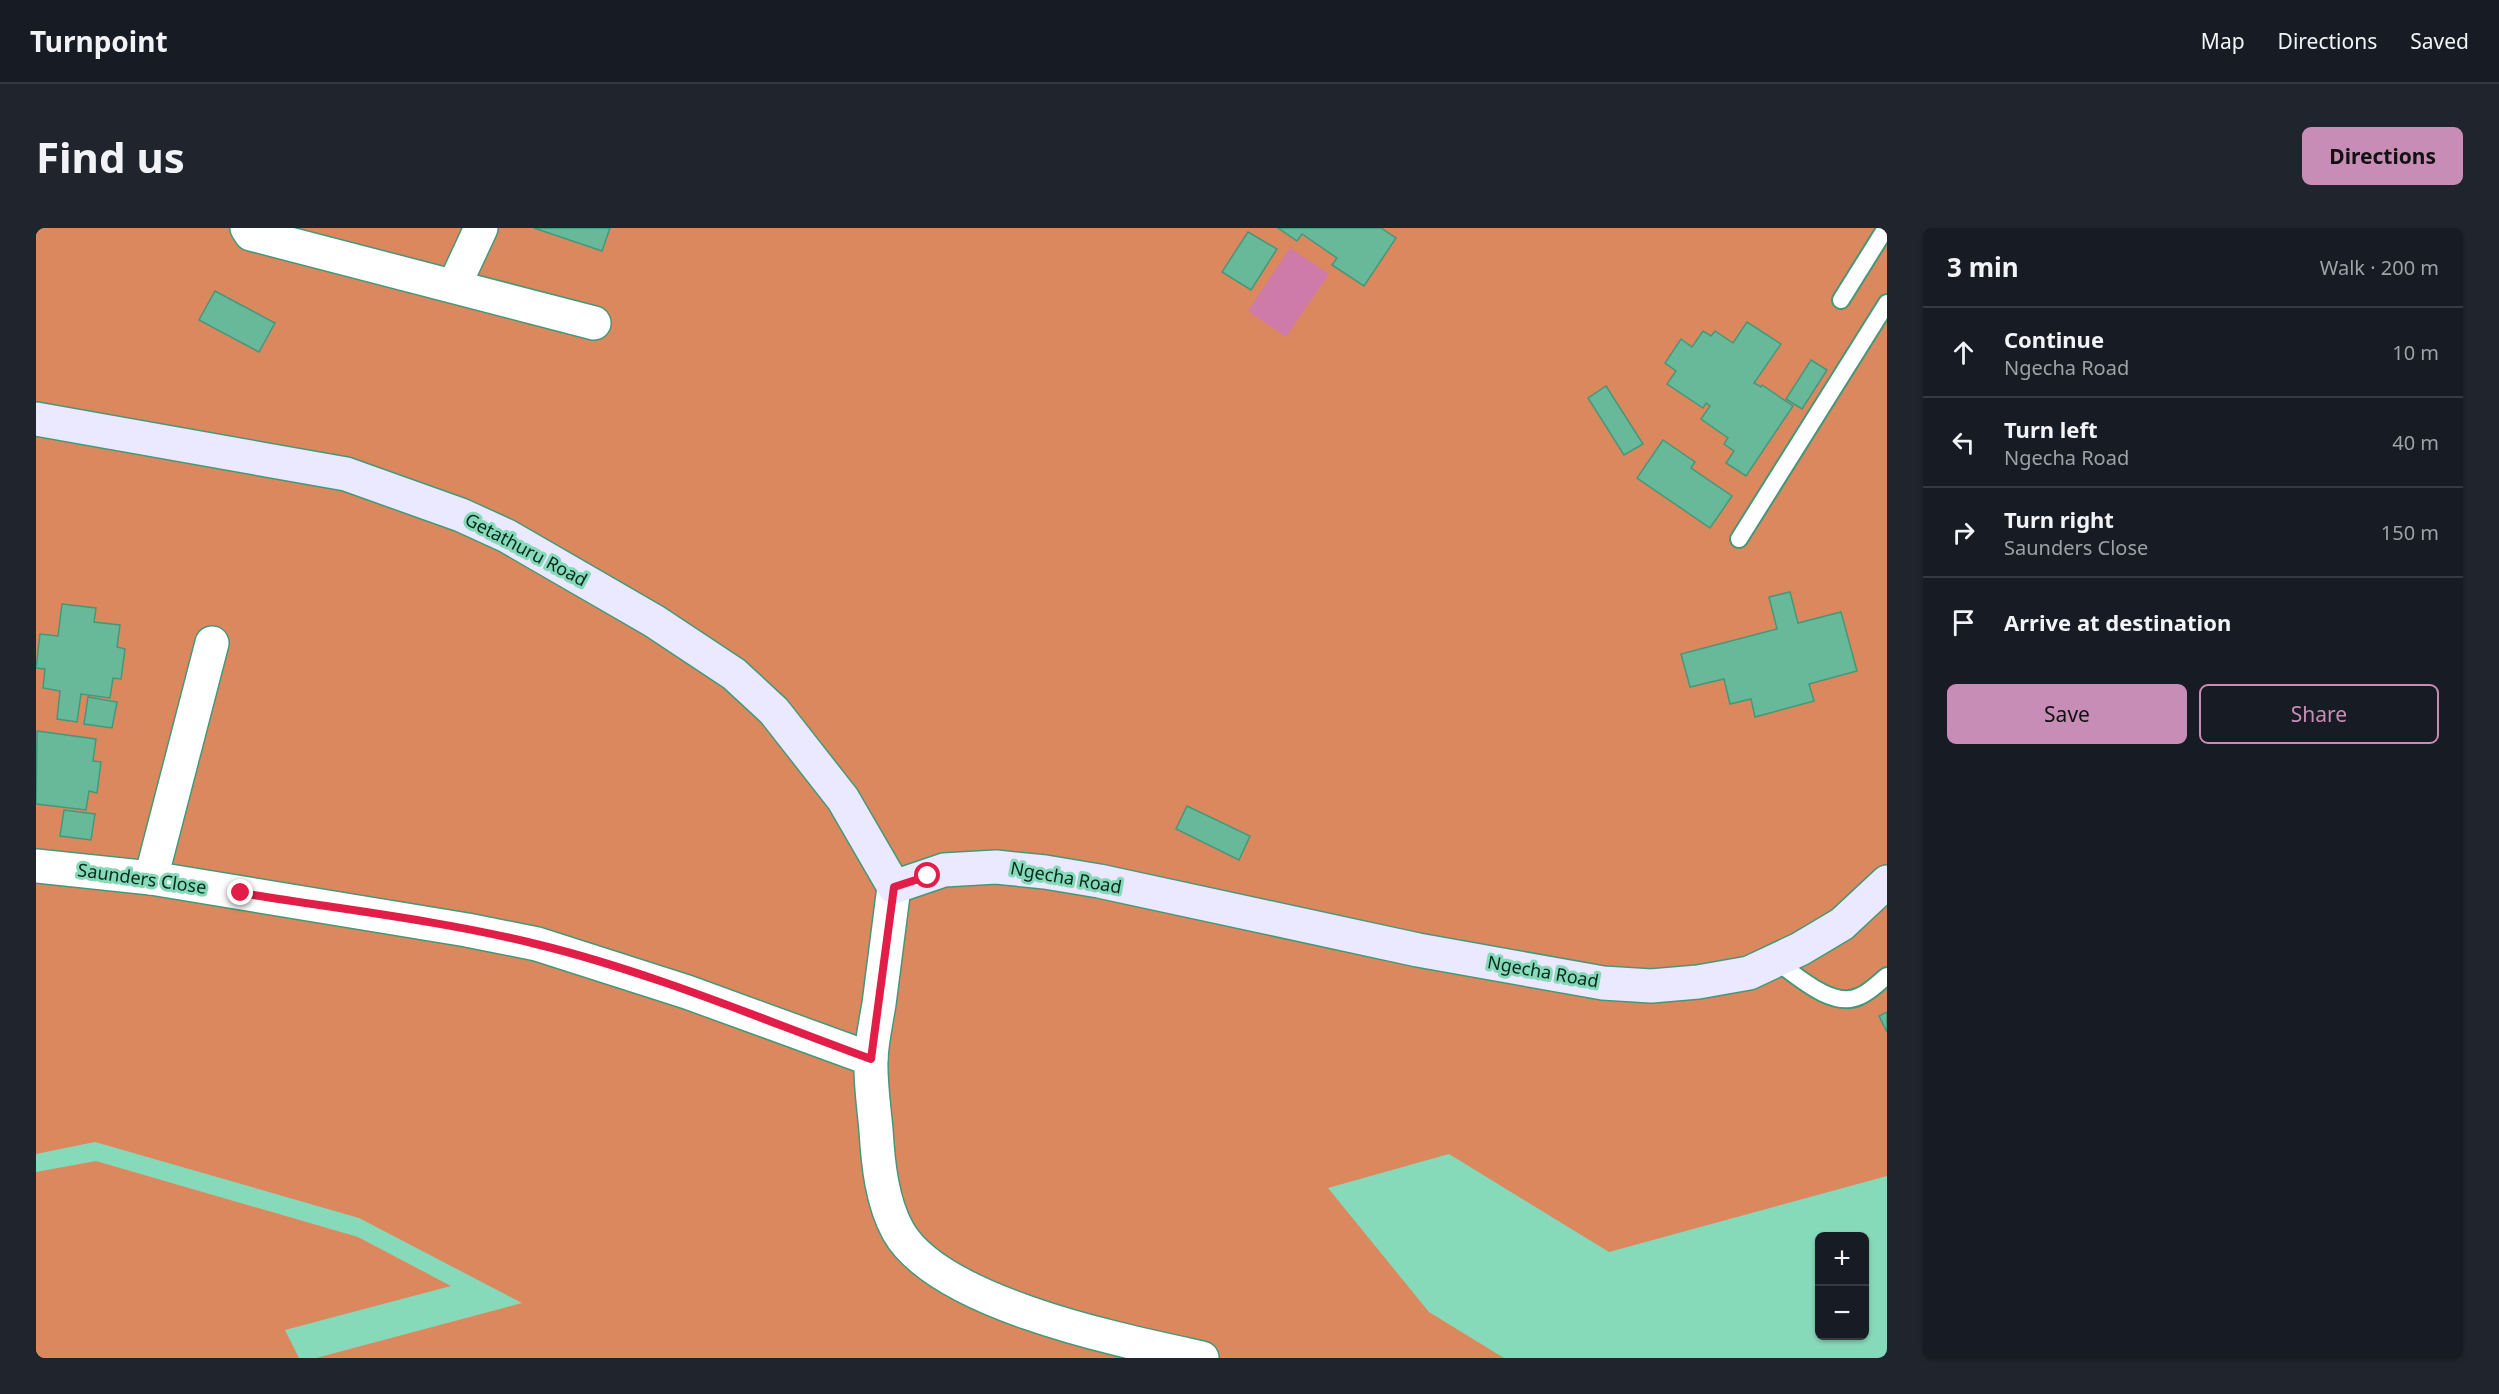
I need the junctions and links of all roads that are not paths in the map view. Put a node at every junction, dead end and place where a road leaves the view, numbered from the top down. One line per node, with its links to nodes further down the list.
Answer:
1 (247, 228): 4 (street)
2 (481, 228): 4 (street)
3 (1886, 228): 5 (lane)
4 (454, 286): 7 (street)
5 (1841, 300)
6 (1887, 303): 9 (lane)
7 (594, 323)
8 (36, 419): 14 (main road, Getathuru Road)
9 (1739, 539)
10 (212, 643): 12 (street)
11 (36, 866): 12 (street, Saunders Close)
12 (151, 878): 17 (street, Saunders Close)
13 (1887, 882): 15 (main road, Ngecha Road)
14 (894, 887): 15 (main road, Ngecha Road); 17 (street)
15 (1776, 961): 16 (lane)
16 (1887, 976)
17 (871, 1059): 18 (street)
18 (1202, 1358)

